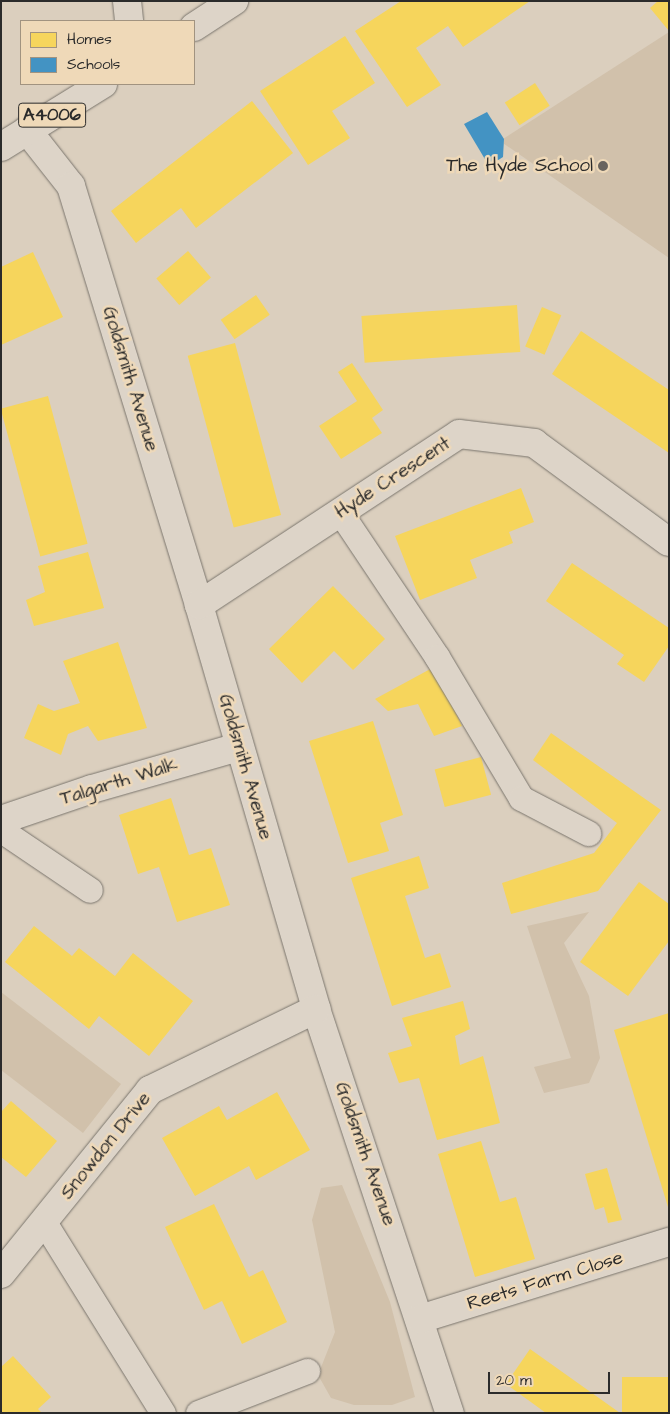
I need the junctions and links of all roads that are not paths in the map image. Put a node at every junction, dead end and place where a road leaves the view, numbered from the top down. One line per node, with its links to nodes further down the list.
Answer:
1 (126, 1): 3 (street)
2 (234, 1): 4 (street)
3 (129, 20)
4 (195, 26)
5 (101, 85): 6 (street, A4006)
6 (27, 130): 7 (street, A4006); 10 (street, Goldsmith Avenue)
7 (1, 148)
8 (340, 512): 9 (street, Hyde Crescent); 10 (street, Hyde Crescent); 14 (lane)
9 (669, 542)
10 (200, 604): 11 (street, Goldsmith Avenue)
11 (238, 747): 12 (street, Talgarth Walk); 16 (street, Goldsmith Avenue)
12 (1, 820)
13 (1, 830): 15 (lane)
14 (588, 833)
15 (90, 890)
16 (316, 1009): 17 (street, Snowdon Drive); 20 (street, Goldsmith Avenue)
17 (44, 1222): 19 (street, Snowdon Drive); 22 (lane)
18 (669, 1242): 20 (street, Reets Farm Close)
19 (1, 1274)
20 (420, 1320): 24 (street, Goldsmith Avenue)
21 (307, 1371): 23 (lane)
22 (164, 1413)
23 (198, 1413)
24 (450, 1413)

